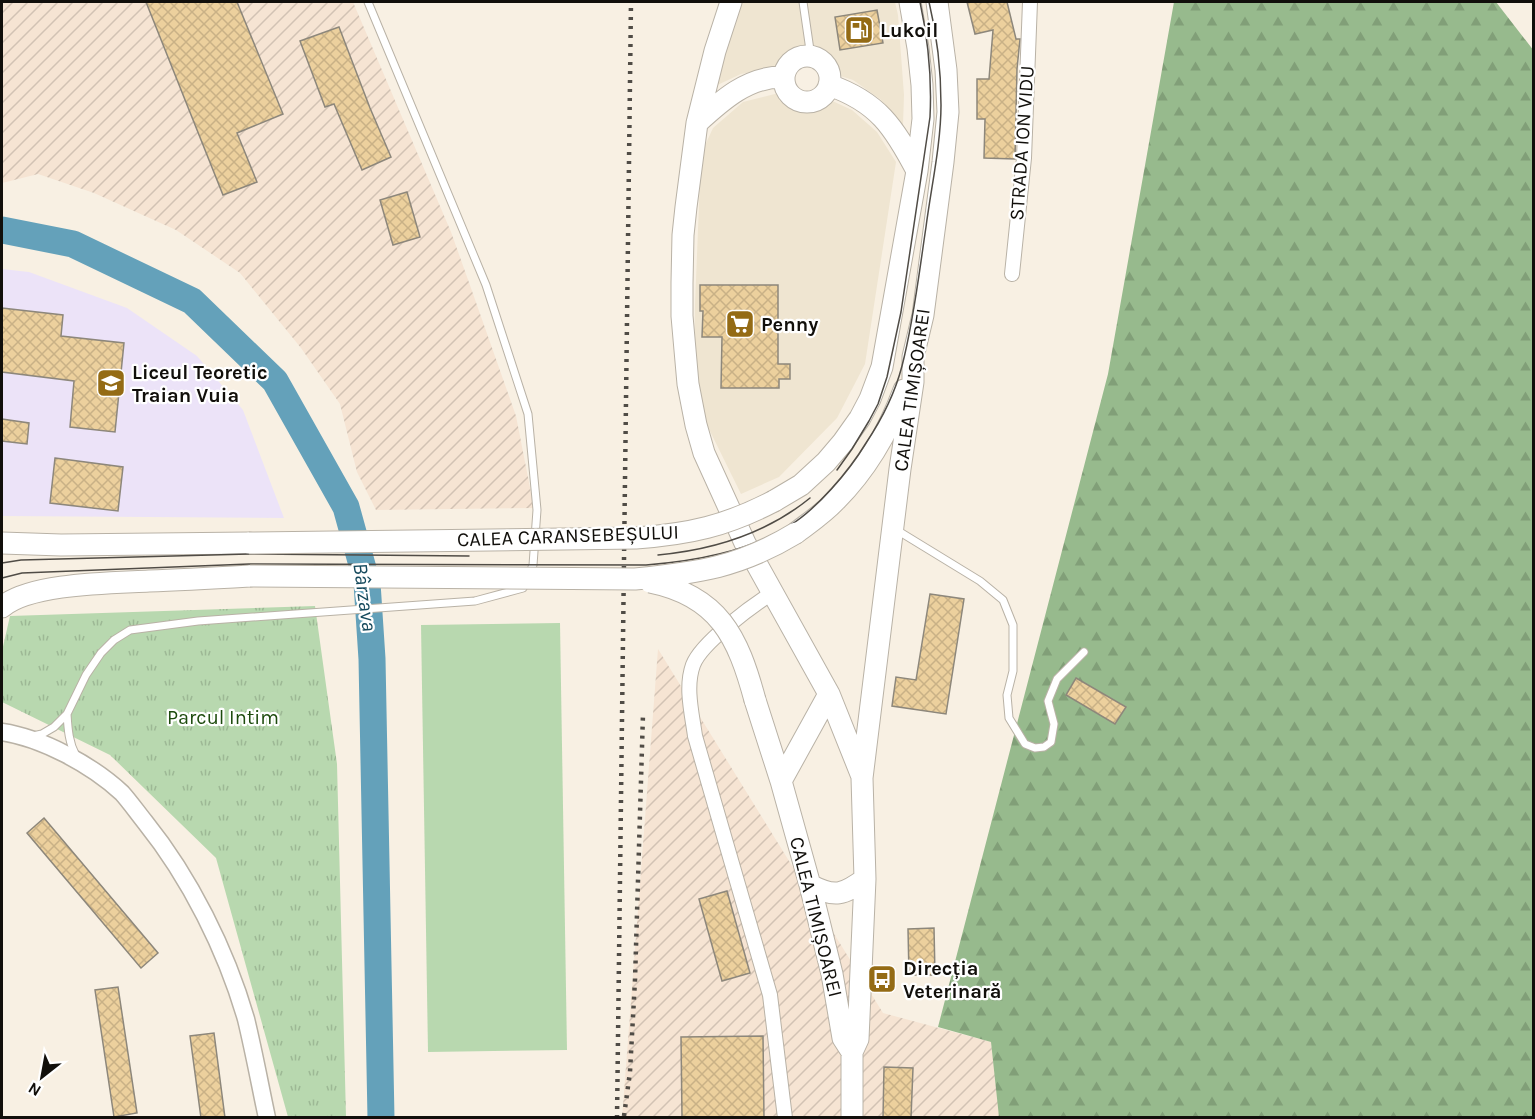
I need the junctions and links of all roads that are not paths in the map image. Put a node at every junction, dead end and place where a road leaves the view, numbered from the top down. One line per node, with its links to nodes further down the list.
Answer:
1 (368, 2): 23 (lane)
2 (731, 2): 10 (main road, CALEA TIMIȘOAREI)
3 (803, 2): 7 (lane)
4 (910, 2): 11 (main road, CALEA CARANSEBEȘULUI)
5 (937, 2): 13 (main road, CALEA TIMIȘOAREI)
6 (1028, 5): 12 (street, STRADA ION VIDU)
7 (811, 57): 8 (main road); 9 (main road)
8 (784, 77): 9 (main road); 10 (main road)
9 (829, 85): 11 (main road)
10 (697, 123): 19 (main road, CALEA TIMIȘOAREI)
11 (917, 171): 16 (main road, CALEA CARANSEBEȘULUI, bridge)
12 (1012, 274)
13 (914, 357): 14 (main road, CALEA TIMIȘOAREI); 18 (main road, CALEA CARANSEBEȘULUI, bridge)
14 (893, 528): 21 (lane); 29 (main road, CALEA TIMIȘOAREI)
15 (2, 543): 16 (main road, CALEA CARANSEBEȘULUI)
16 (61, 545): 17 (main road, CALEA CARANSEBEȘULUI)
17 (2, 551)
18 (635, 579): 20 (main road, CALEA CARANSEBEȘULUI, bridge); 30 (main road, CALEA TIMIȘOAREI, bridge)
19 (772, 593): 22 (main road, CALEA TIMIȘOAREI); 35 (street)
20 (2, 607)
21 (1084, 652)
22 (829, 694): 24 (main road); 25 (main road, CALEA TIMIȘOAREI)
23 (68, 714): 27 (lane); 28 (lane)
24 (812, 726): 25 (main road); 30 (main road)
25 (842, 727): 29 (main road, CALEA TIMIȘOAREI)
26 (3, 731): 27 (street)
27 (26, 738): 28 (street)
28 (81, 764): 34 (street)
29 (862, 778): 31 (main road, CALEA TIMIȘOAREI)
30 (781, 781): 32 (main road, CALEA TIMIȘOAREI)
31 (865, 879): 32 (main road); 33 (main road, CALEA TIMIȘOAREI)
32 (810, 885): 33 (main road, CALEA TIMIȘOAREI)
33 (852, 1052): 36 (main road, CALEA TIMIȘOAREI)
34 (267, 1118)
35 (785, 1118)
36 (852, 1118)

